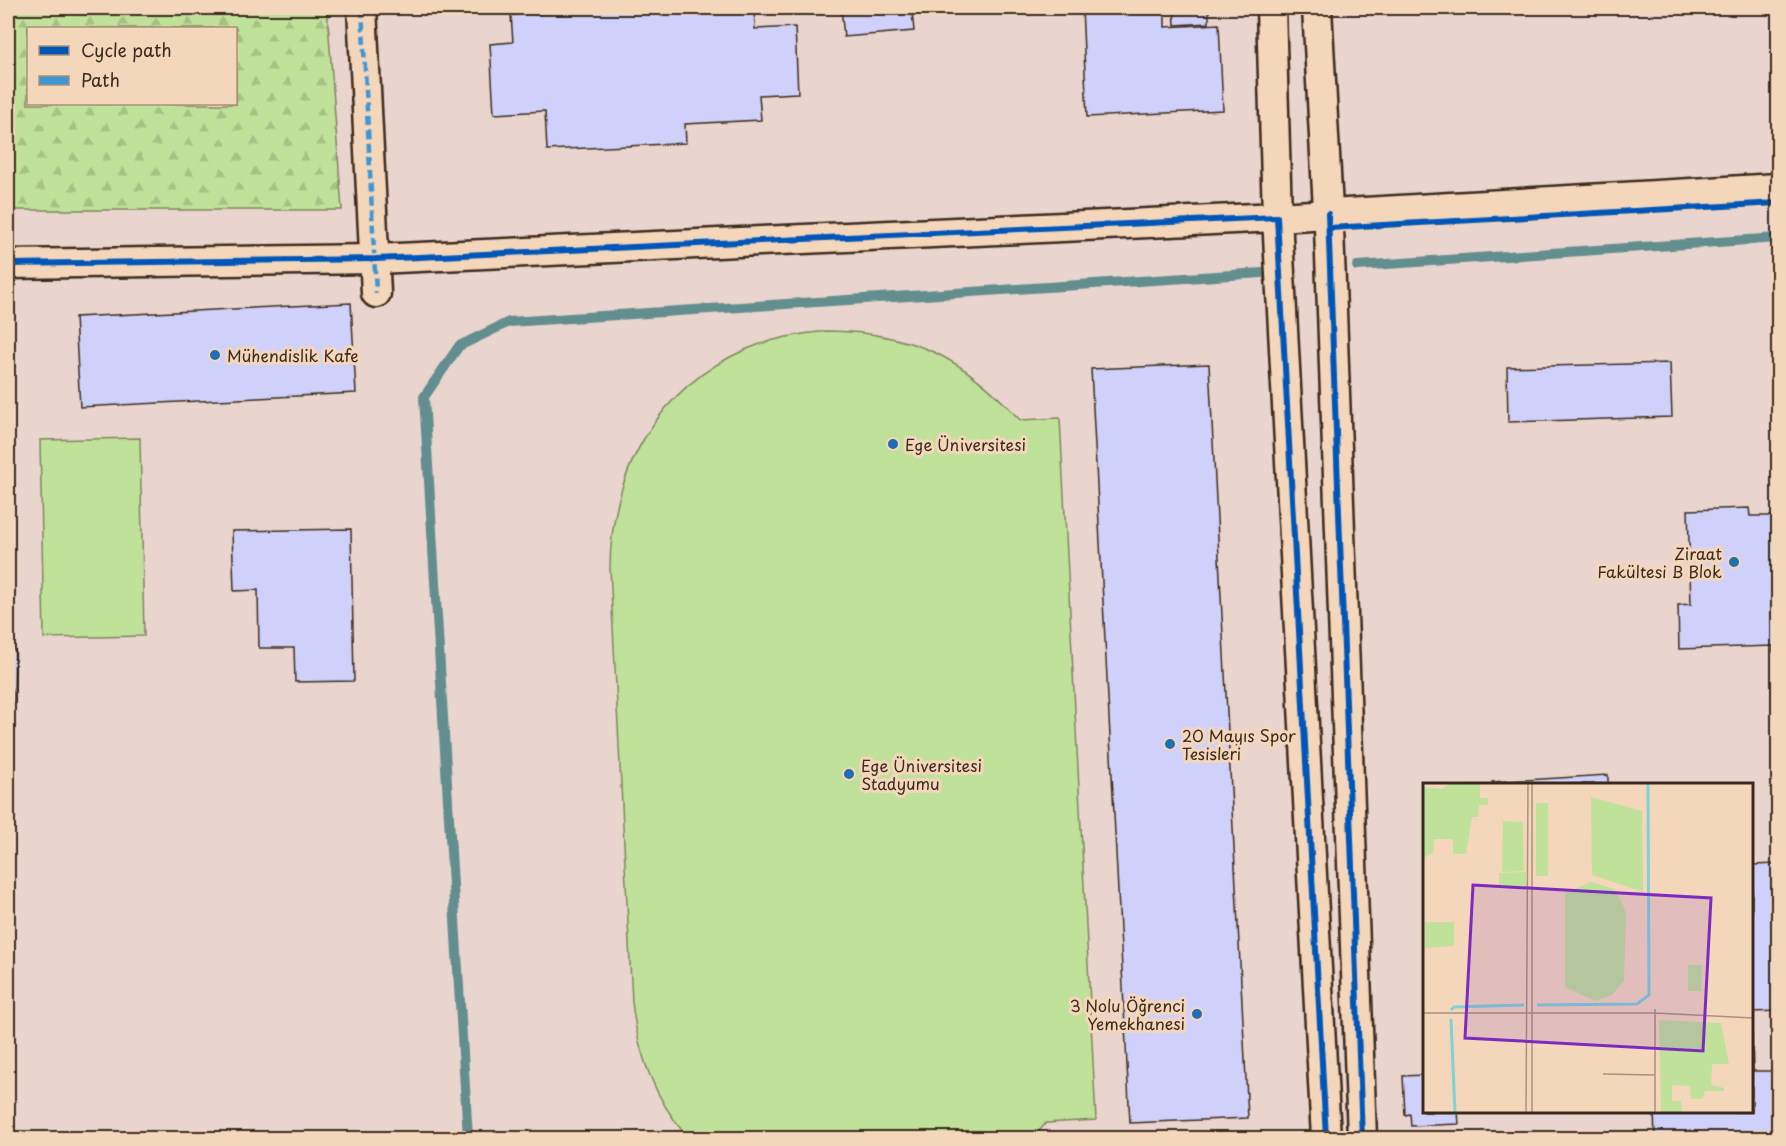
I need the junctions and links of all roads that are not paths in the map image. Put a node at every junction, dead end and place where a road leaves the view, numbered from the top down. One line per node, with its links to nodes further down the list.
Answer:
1 (362, 8): 7 (street)
2 (1271, 8): 6 (street)
3 (1317, 8): 5 (street)
4 (1779, 188): 5 (street)
5 (1328, 214): 6 (street); 11 (street)
6 (1277, 217): 7 (street); 10 (street)
7 (376, 259): 8 (street); 9 (street)
8 (8, 264)
9 (376, 293)
10 (1326, 1138)
11 (1362, 1138)

